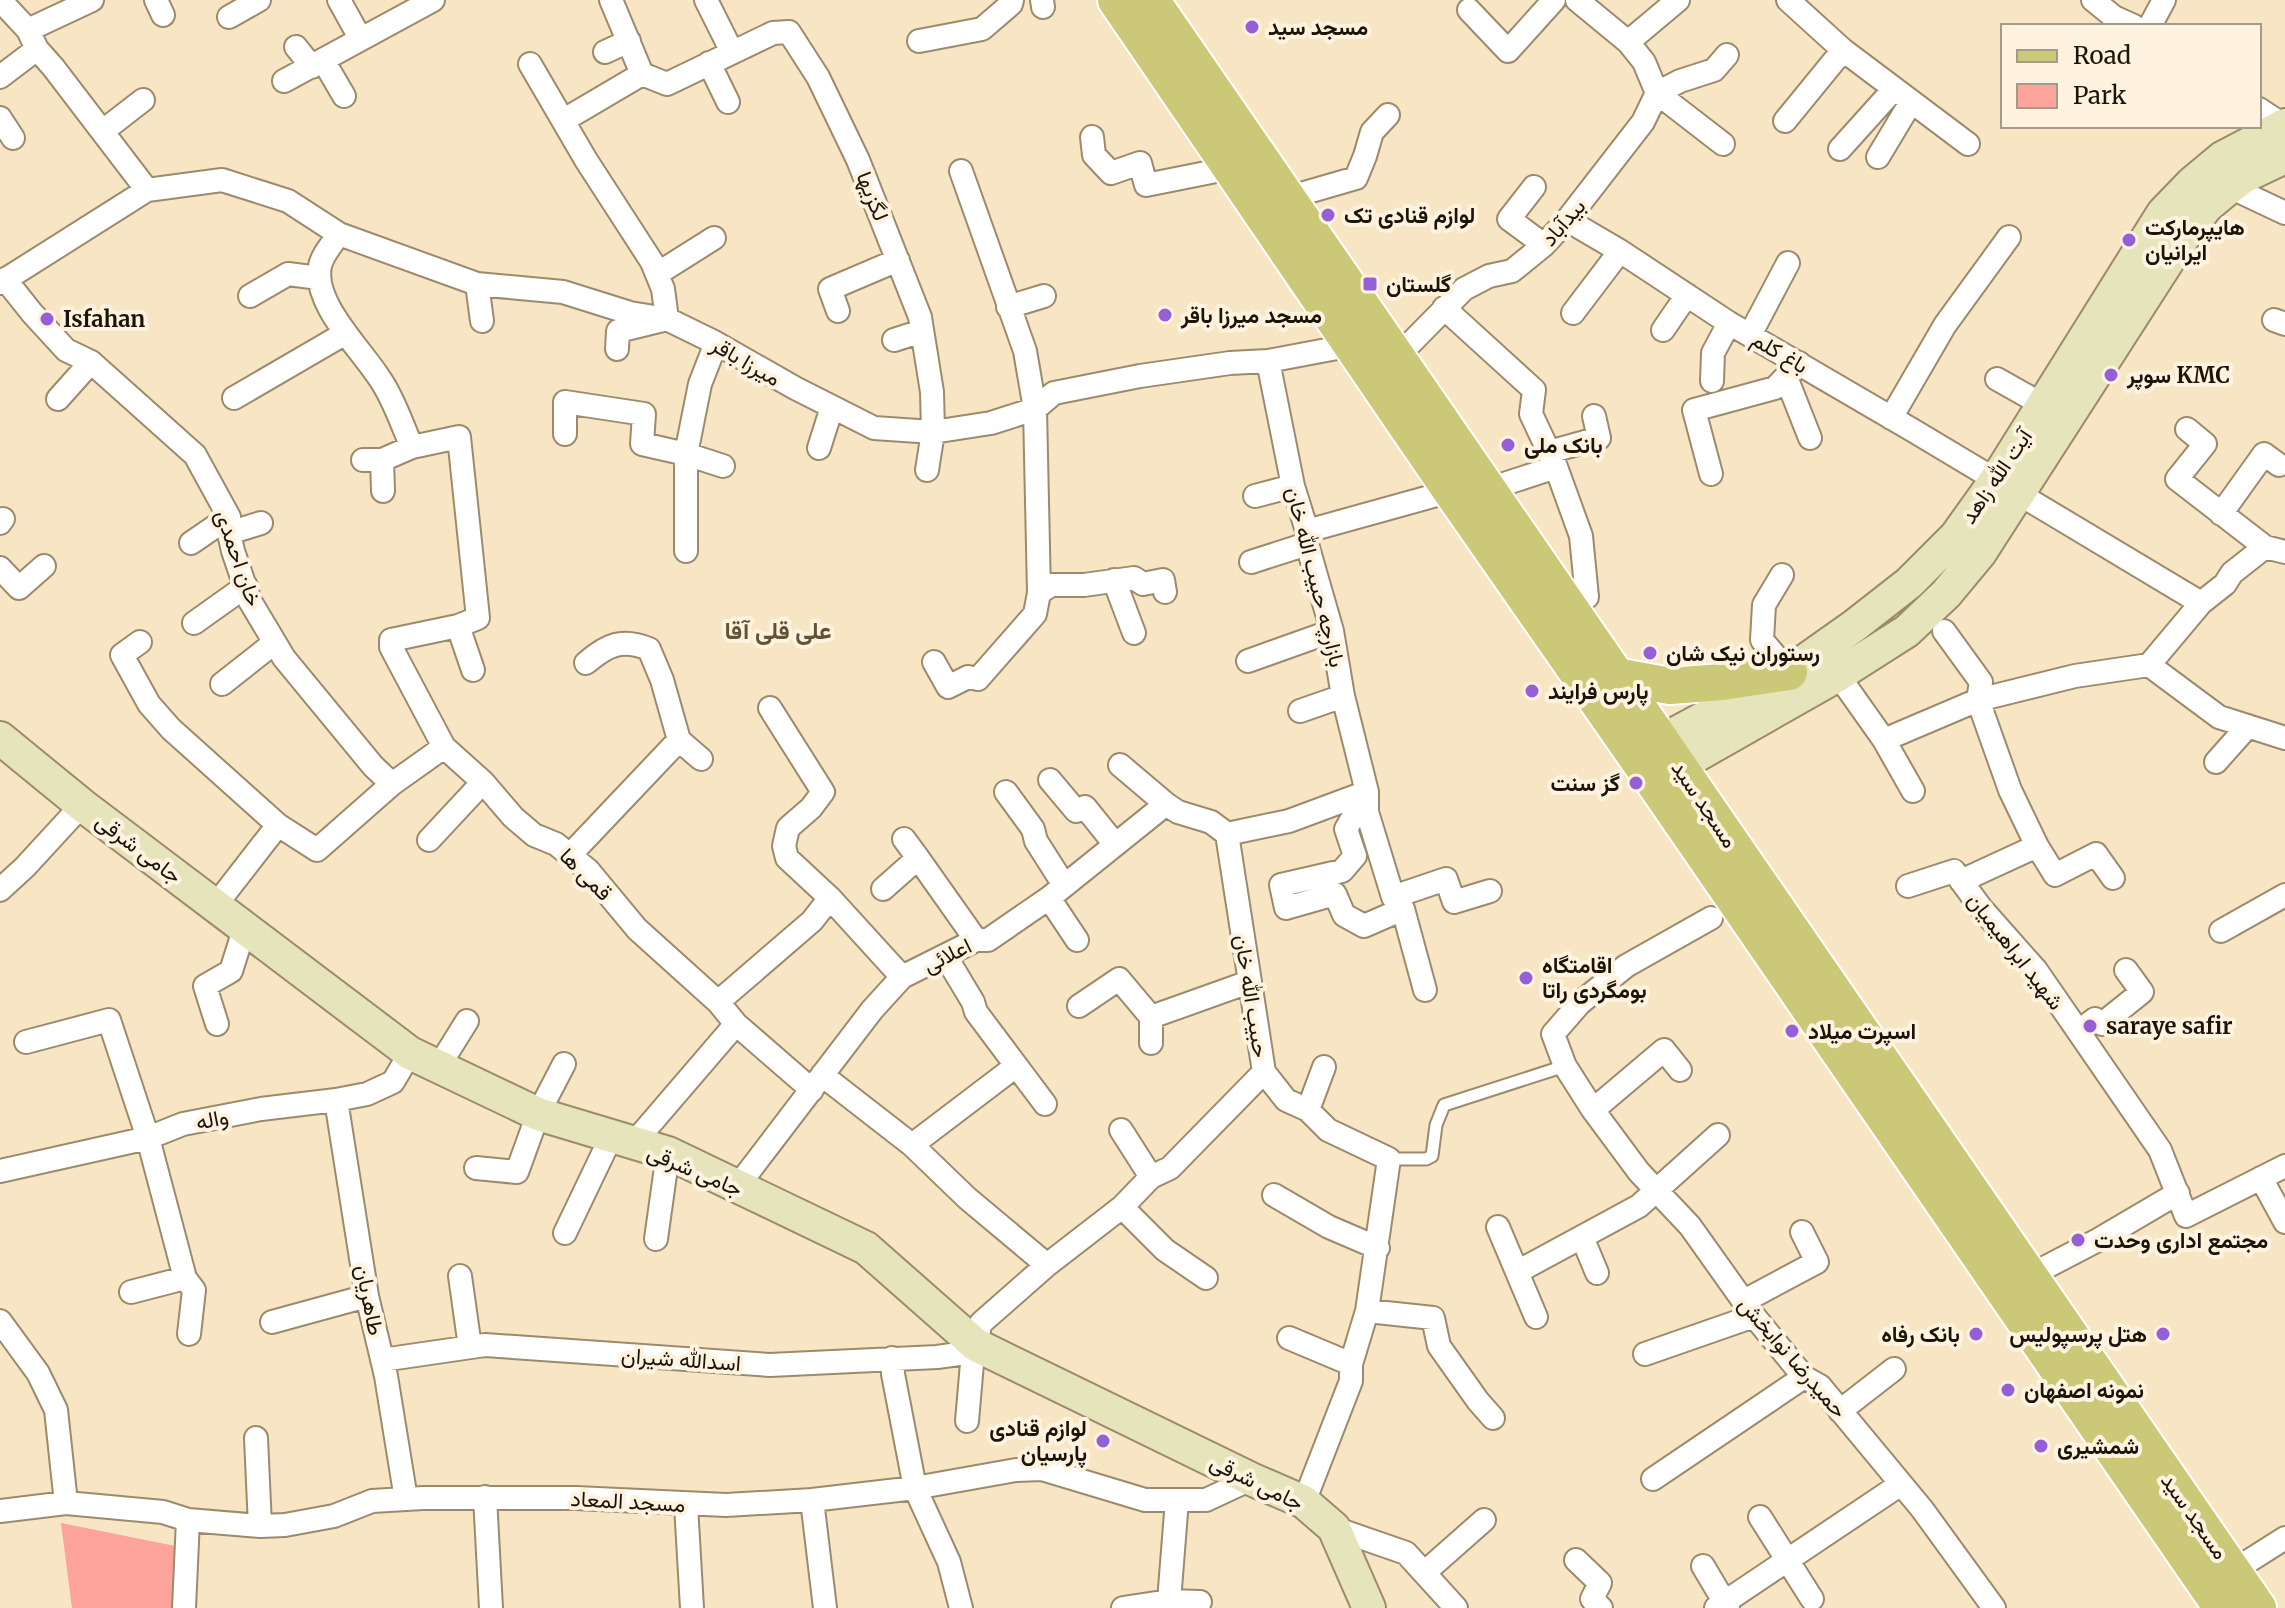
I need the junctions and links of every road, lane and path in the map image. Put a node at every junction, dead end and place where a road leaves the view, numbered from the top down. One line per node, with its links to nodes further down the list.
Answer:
1 (0, 0): 22 (street)
2 (92, 0): 22 (street)
3 (259, 0): 18 (street)
4 (339, 0): 21 (street)
5 (433, 0): 21 (street)
6 (611, 0): 23 (street)
7 (706, 0): 29 (street)
8 (1012, 0): 24 (street)
9 (1116, 0): 55 (main road, مسجد سید)
10 (1151, 0): 60 (main road, مسجد سید)
11 (1554, 0): 17 (street)
12 (1577, 0): 25 (street)
13 (1678, 0): 25 (street)
14 (1788, 0): 27 (street)
15 (2093, 0): 19 (street)
16 (2164, 0): 20 (street)
17 (1469, 10)
18 (229, 17)
19 (2130, 24)
20 (2151, 24)
21 (360, 38): 32 (street)
22 (32, 40): 35 (street); 47 (street)
23 (629, 41): 28 (street); 34 (street)
24 (919, 41)
25 (1628, 42): 37 (street)
26 (296, 47): 32 (street)
27 (1843, 50): 38 (street); 46 (street)
28 (605, 52)
29 (732, 52): 31 (street, لگزیها); 68 (street, لگزیها)
30 (1727, 55): 37 (street)
31 (709, 63): 34 (street, لگزیها); 41 (street)
32 (318, 64): 36 (street); 39 (street)
33 (530, 64): 44 (street)
34 (642, 74): 44 (street)
35 (0, 77)
36 (284, 81)
37 (1657, 93): 50 (street); 62 (street, بیدآباد)
38 (1903, 95): 51 (street); 52 (street); 53 (street)
39 (344, 96)
40 (143, 100): 47 (street)
41 (728, 102)
42 (1388, 115): 60 (street)
43 (0, 118): 49 (street)
44 (564, 120): 70 (street)
45 (2276, 120): 100 (main road, آیت الله زاهد)
46 (1785, 121)
47 (103, 131): 59 (street)
48 (1092, 137): 55 (street)
49 (13, 138)
50 (1723, 144)
51 (1968, 144)
52 (1840, 149)
53 (1878, 157)
54 (2285, 157): 58 (main road, آیت الله زاهد)
55 (1231, 168): 90 (main road, مسجد سید)
56 (961, 171): 77 (street)
57 (1534, 187): 66 (street)
58 (2230, 187): 61 (street); 119 (main road, آیت الله زاهد)
59 (147, 190): 63 (street, میرزا باقر); 72 (street)
60 (1287, 198): 92 (main road, مسجد سید)
61 (2285, 213)
62 (1567, 220): 66 (street, بیدآباد); 67 (street, باغ کلم)
63 (339, 234): 71 (street); 73 (street, میرزا باقر)
64 (2009, 237): 104 (street)
65 (714, 238): 70 (street)
66 (1544, 245): 78 (street, بیدآباد)
67 (1620, 251): 74 (street, باغ کلم); 80 (street)
68 (898, 260): 79 (street); 85 (street, لگزیها)
69 (1788, 263): 87 (street)
70 (657, 274): 81 (street)
71 (319, 278): 75 (street); 86 (street)
72 (3, 281): 94 (street, خان احمدی)
73 (477, 284): 81 (street, میرزا باقر); 82 (street)
74 (1687, 295): 83 (street, باغ کلم); 84 (street)
75 (250, 296)
76 (1044, 296): 77 (street)
77 (1008, 307): 102 (street)
78 (1444, 308): 92 (street, بیدآباد); 112 (street)
79 (838, 311)
80 (1573, 313)
81 (667, 319): 89 (street, میرزا باقر); 91 (street)
82 (482, 321)
83 (1729, 323): 87 (street, باغ کلم); 97 (street)
84 (1663, 330)
85 (922, 331): 88 (street); 106 (street, لگزیها)
86 (344, 334): 98 (street); 109 (street)
87 (1750, 335): 95 (street, باغ کلم)
88 (894, 340)
89 (716, 343): 101 (street, میرزا باقر); 111 (street)
90 (1353, 345): 93 (street, میرزا باقر); 121 (main road, مسجد سید)
91 (617, 349)
92 (1397, 357): 154 (main road, مسجد سید)
93 (1268, 361): 102 (street, میرزا باقر); 118 (street, بازارچه حبیب الله خان)
94 (91, 362): 99 (street); 125 (street, خان احمدی)
95 (1792, 370): 104 (street, باغ کلم); 108 (street); 116 (street)
96 (1997, 379): 100 (street)
97 (1712, 381)
98 (234, 398)
99 (58, 399)
100 (2043, 405): 119 (main road, آیت الله زاهد)
101 (832, 407): 106 (street, میرزا باقر); 110 (street)
102 (1035, 409): 106 (street, میرزا باقر); 137 (street)
103 (1594, 416): 112 (street)
104 (1891, 418): 119 (street, باغ کلم)
105 (2187, 429): 123 (street)
106 (933, 432): 115 (street, لگزیها)
107 (565, 434): 111 (street)
108 (1810, 438)
109 (412, 447): 120 (street); 141 (street)
110 (819, 448)
111 (686, 454): 114 (street); 129 (street)
112 (1552, 460): 117 (street); 138 (street)
113 (2279, 465): 123 (street)
114 (723, 466)
115 (927, 470)
116 (1711, 474)
117 (1504, 484)
118 (1293, 486): 122 (street); 126 (street, بازارچه حبیب الله خان)
119 (2008, 486): 139 (street, باغ کلم); 152 (main road, آیت الله زاهد); 153 (main road, آیت الله زاهد)
120 (383, 491)
121 (1451, 491): 126 (street); 167 (main road, مسجد سید)
122 (1255, 496)
123 (2221, 514): 128 (street)
124 (261, 523): 125 (street)
125 (229, 525): 127 (street); 135 (street, خان احمدی)
126 (1307, 537): 130 (street); 142 (street, بازارچه حبیب الله خان)
127 (191, 543)
128 (2275, 549): 139 (street)
129 (686, 551)
130 (1251, 562)
131 (44, 566): 132 (street)
132 (0, 568)
133 (1782, 575): 152 (street)
134 (1114, 580): 136 (street); 137 (street); 144 (street)
135 (246, 586): 140 (street); 146 (street, خان احمدی)
136 (1165, 592)
137 (1039, 593): 148 (street)
138 (1587, 597)
139 (2200, 615): 150 (street)
140 (194, 623)
141 (458, 626): 151 (street); 165 (street, قمی ها)
142 (1332, 631): 147 (street); 156 (street, بازارچه حبیب الله خان)
143 (1944, 631): 157 (street)
144 (1134, 633)
145 (140, 642): 178 (street)
146 (274, 643): 155 (street); 172 (street, خان احمدی)
147 (1248, 661)
148 (934, 662)
149 (586, 663): 163 (street)
150 (2149, 665): 157 (street); 160 (street)
151 (473, 670)
152 (1789, 672): 154 (main road); 167 (main road, آیت الله زاهد)
153 (1838, 675): 164 (street); 167 (main road, آیت الله زاهد)
154 (1616, 676): 167 (main road, مسجد سید)
155 (222, 684)
156 (1343, 696): 159 (street); 175 (street, بازارچه حبیب الله خان)
157 (1978, 700): 164 (street); 183 (street)
158 (770, 708): 194 (street)
159 (1300, 711)
160 (2248, 726): 162 (street); 168 (street)
161 (0, 738): 177 (main road, جامی شرقی)
162 (2285, 738)
163 (679, 740): 166 (street); 184 (street)
164 (1884, 740): 173 (street)
165 (444, 747): 171 (street, قمی ها); 172 (street)
166 (701, 759)
167 (1658, 762): 258 (main road, مسجد سید); 319 (main road, مسجد سید)
168 (2216, 762)
169 (1120, 765): 176 (street)
170 (1050, 780): 182 (street)
171 (483, 782): 181 (street); 184 (street, قمی ها)
172 (392, 784): 178 (street)
173 (1913, 791)
174 (1006, 792): 191 (street)
175 (1367, 792): 179 (street); 195 (street, بازارچه حبیب الله خان); 195 (street)
176 (1166, 804): 179 (street); 182 (street, اعلائی)
177 (82, 805): 190 (street); 196 (main road, جامی شرقی)
178 (278, 825): 196 (street)
179 (1219, 828): 205 (street, حبیب الله خان)
180 (904, 839): 185 (street)
181 (429, 840)
182 (1114, 843): 191 (street, اعلائی)
183 (2037, 846): 186 (street); 187 (street)
184 (570, 855): 207 (street, قمی ها)
185 (918, 858): 189 (street); 200 (street)
186 (2113, 878)
187 (1961, 881): 188 (street, شهید ابراهیمیان); 213 (street, شهید ابراهیمیان)
188 (1908, 886)
189 (883, 889)
190 (0, 890)
191 (1057, 891): 200 (street, اعلائی); 201 (street)
192 (1490, 891): 195 (street)
193 (2285, 895): 199 (street)
194 (830, 898): 204 (street); 207 (street)
195 (1398, 903): 206 (street, بازارچه حبیب الله خان)
196 (215, 906): 198 (main road, جامی شرقی)
197 (1711, 918): 220 (street, حمیدرضا نوابخش)
198 (244, 930): 211 (street); 216 (main road, جامی شرقی)
199 (2221, 931)
200 (976, 940): 202 (street, اعلائی)
201 (1077, 940)
202 (946, 957): 204 (street, اعلائی); 219 (street)
203 (2126, 970): 213 (street)
204 (902, 977): 224 (street, اعلائی)
205 (1249, 982): 209 (street); 223 (street, حبیب الله خان)
206 (1425, 990)
207 (718, 1002): 212 (street, قمی ها)
208 (1079, 1006): 209 (street)
209 (1151, 1017): 215 (street)
210 (467, 1021): 218 (street)
211 (217, 1024)
212 (736, 1024): 224 (street, قمی ها); 233 (street)
213 (2079, 1031): 244 (street, شهید ابراهیمیان)
214 (26, 1042): 232 (street)
215 (1151, 1043)
216 (410, 1053): 218 (main road, جامی شرقی); 225 (street, واله)
217 (564, 1064): 229 (street)
218 (439, 1066): 229 (main road, جامی شرقی)
219 (1016, 1066): 226 (street); 234 (street)
220 (1565, 1066): 228 (street, حمیدرضا نوابخش); 236 (lane)
221 (1324, 1067): 227 (street)
222 (1680, 1070): 228 (street)
223 (1264, 1072): 227 (street, حبیب الله خان); 240 (street)
224 (817, 1082): 234 (street, قمی ها); 242 (street, اعلائی)
225 (336, 1100): 232 (street, واله); 262 (street, طاهریان)
226 (1045, 1104)
227 (1308, 1110): 236 (street, حبیب الله خان)
228 (1593, 1110): 243 (street, حمیدرضا نوابخش)
229 (538, 1114): 233 (main road, جامی شرقی); 238 (street)
230 (1121, 1130): 240 (street)
231 (1718, 1135): 243 (street)
232 (148, 1138): 239 (street, واله); 259 (street)
233 (622, 1141): 235 (main road, جامی شرقی); 250 (street)
234 (912, 1145): 254 (street, قمی ها)
235 (668, 1153): 242 (main road, جامی شرقی); 252 (street)
236 (1389, 1159): 253 (street)
237 (2285, 1166): 241 (street)
238 (476, 1168)
239 (0, 1171)
240 (1151, 1177): 246 (street)
241 (2261, 1178): 244 (street); 247 (street)
242 (737, 1187): 271 (main road, جامی شرقی)
243 (1657, 1191): 251 (street); 263 (street, حمیدرضا نوابخش)
244 (2178, 1193): 258 (street)
245 (1274, 1195): 253 (street)
246 (1122, 1207): 254 (street); 260 (street)
247 (2285, 1222)
248 (1498, 1227): 255 (street)
249 (1802, 1232): 263 (street)
250 (565, 1233)
251 (1582, 1237): 255 (street); 256 (street)
252 (656, 1239)
253 (1378, 1248): 264 (street)
254 (1047, 1265): 271 (street)
255 (1517, 1272): 265 (street)
256 (1597, 1273)
257 (460, 1276): 270 (street)
258 (2029, 1276): 303 (main road, مسجد سید)
259 (185, 1278): 261 (street); 268 (street)
260 (1206, 1278)
261 (131, 1292)
262 (367, 1296): 267 (street); 274 (street, طاهریان)
263 (1749, 1308): 272 (street); 277 (street, حمیدرضا نوابخش)
264 (1367, 1311): 275 (street); 279 (street)
265 (1536, 1317)
266 (0, 1321): 291 (street)
267 (272, 1322)
268 (189, 1334)
269 (1289, 1338): 275 (street)
270 (470, 1347): 273 (street, اسدالله شیران); 274 (street, اسدالله شیران)
271 (974, 1349): 273 (street, اسدالله شیران); 280 (street); 282 (main road, جامی شرقی)
272 (1645, 1354)
273 (892, 1358): 285 (street)
274 (382, 1360): 287 (street, طاهریان)
275 (1351, 1364): 290 (street)
276 (1894, 1369): 278 (street)
277 (1804, 1377): 278 (street, حمیدرضا نوابخش); 283 (street)
278 (1840, 1411): 284 (street, حمیدرضا نوابخش)
279 (1493, 1418)
280 (967, 1421)
281 (256, 1438): 297 (street)
282 (1251, 1479): 289 (street, مسجد المعاد); 290 (main road, جامی شرقی)
283 (1653, 1479)
284 (1901, 1484): 301 (street); 318 (street, حمیدرضا نوابخش)
285 (915, 1488): 288 (street, مسجد المعاد); 289 (street, مسجد المعاد); 313 (street)
286 (485, 1497): 287 (street, مسجد المعاد); 292 (street, مسجد المعاد); 310 (street)
287 (406, 1499): 297 (street, مسجد المعاد)
288 (812, 1500): 292 (street, مسجد المعاد); 312 (street)
289 (1177, 1500): 307 (street)
290 (1304, 1502): 298 (main road, جامی شرقی)
291 (66, 1503): 293 (street, مسجد المعاد); 295 (street, مسجد المعاد)
292 (686, 1505): 311 (street)
293 (0, 1511)
294 (1760, 1517): 301 (street)
295 (188, 1520): 297 (street, مسجد المعاد); 309 (street)
296 (1484, 1520): 304 (street)
297 (260, 1526)
298 (1334, 1528): 304 (street); 315 (main road, جامی شرقی)
299 (2285, 1538): 303 (street)
300 (1576, 1560): 317 (street)
301 (1788, 1560): 305 (street); 308 (street)
302 (1703, 1566): 308 (street)
303 (2233, 1571): 320 (main road, مسجد سید)
304 (1424, 1573): 316 (street)
305 (1812, 1599)
306 (1200, 1602): 307 (street)
307 (1166, 1604): 314 (street)
308 (1723, 1606)
309 (184, 1608)
310 (491, 1608)
311 (692, 1608)
312 (825, 1608)
313 (961, 1608)
314 (1123, 1608)
315 (1369, 1608)
316 (1456, 1608)
317 (1601, 1608)
318 (1994, 1608)
319 (2222, 1608)
320 (2258, 1608)

